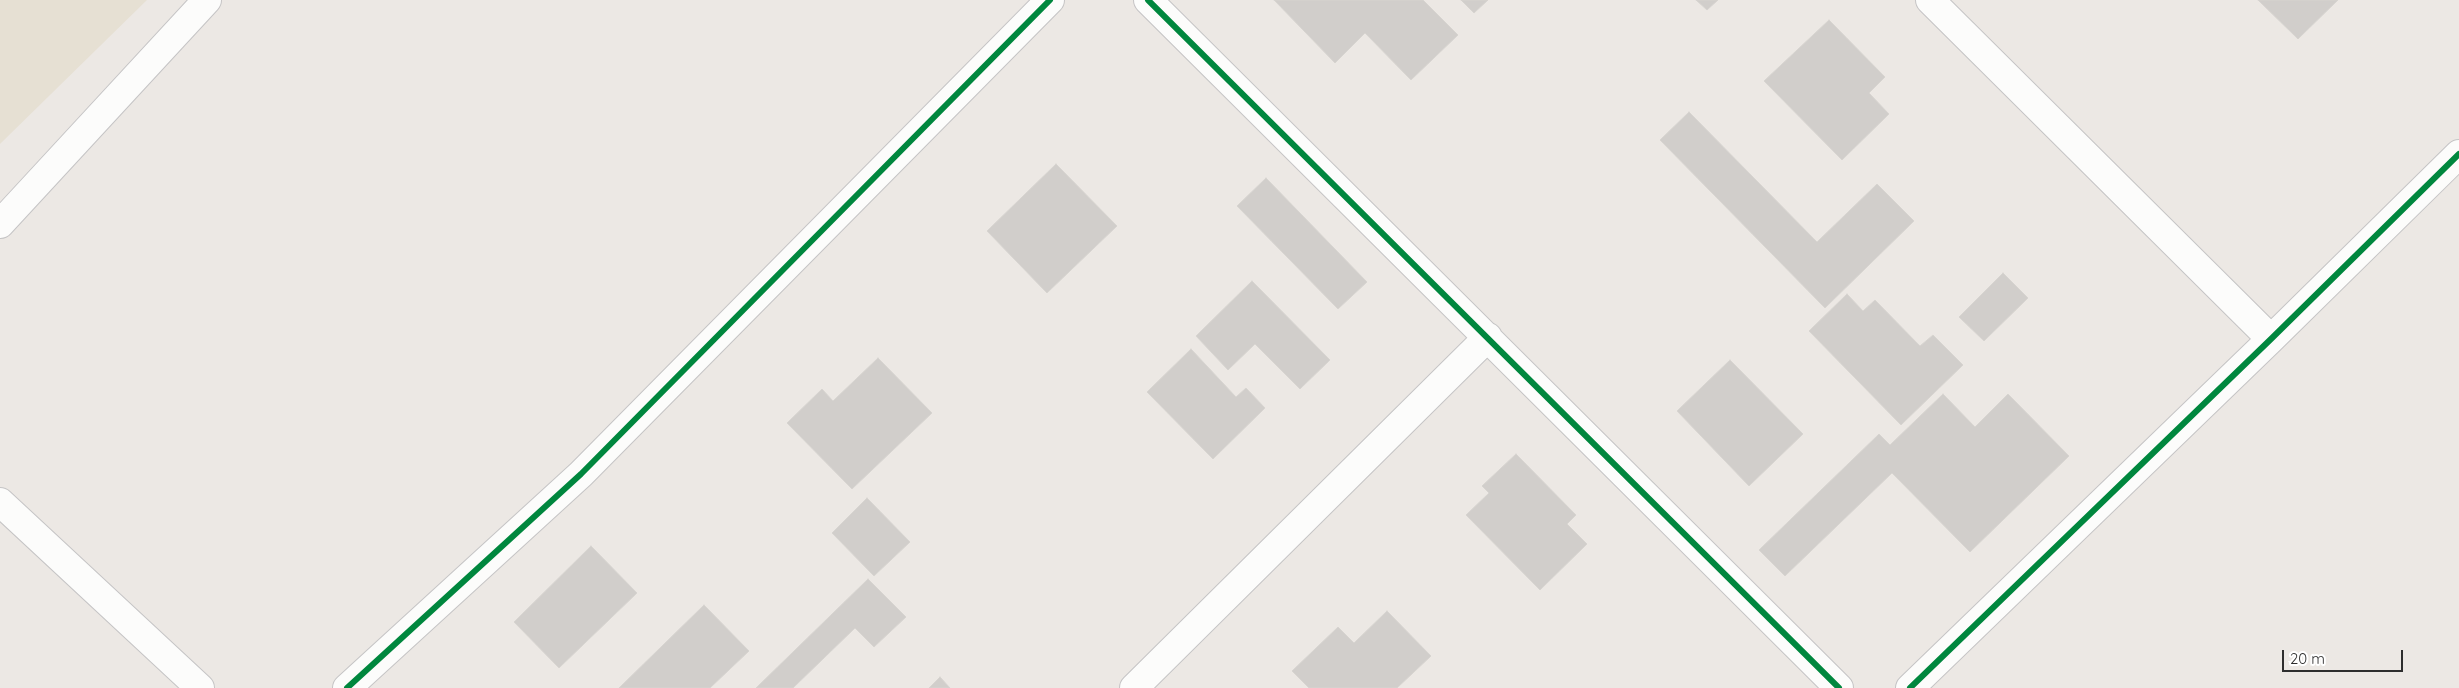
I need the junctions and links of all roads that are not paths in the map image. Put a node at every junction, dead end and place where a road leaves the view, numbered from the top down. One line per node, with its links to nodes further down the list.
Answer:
1 (207, 0): 6 (street)
2 (1050, 0): 11 (street)
3 (1148, 0): 7 (street)
4 (1930, 0): 8 (street)
5 (2459, 154): 8 (street)
6 (0, 224)
7 (1488, 337): 12 (street); 13 (street)
8 (2271, 339): 14 (street)
9 (0, 502): 10 (street)
10 (200, 688)
11 (347, 688)
12 (1134, 688)
13 (1839, 688)
14 (1910, 688)

